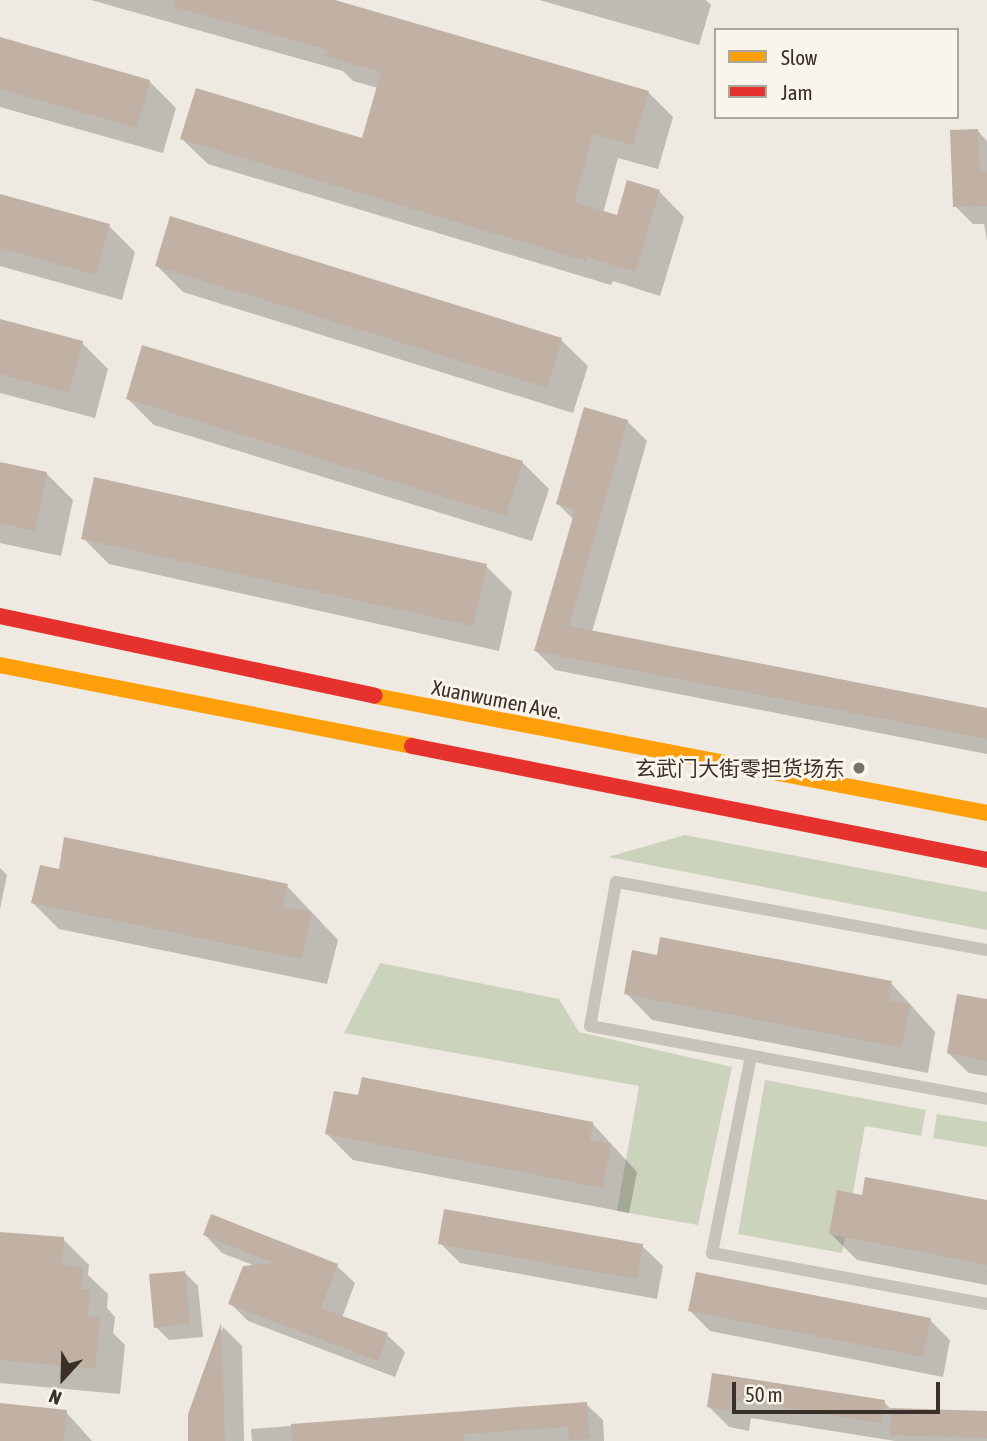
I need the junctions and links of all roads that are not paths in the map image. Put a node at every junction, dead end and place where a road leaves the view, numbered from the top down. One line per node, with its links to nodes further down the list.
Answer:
1 (0, 616): 3 (main road, Xuanwumen Ave.)
2 (0, 665): 4 (main road)
3 (987, 813)
4 (987, 860)
5 (987, 950): 6 (lane)
6 (751, 1056): 7 (lane); 8 (lane)
7 (987, 1099)
8 (987, 1304)

